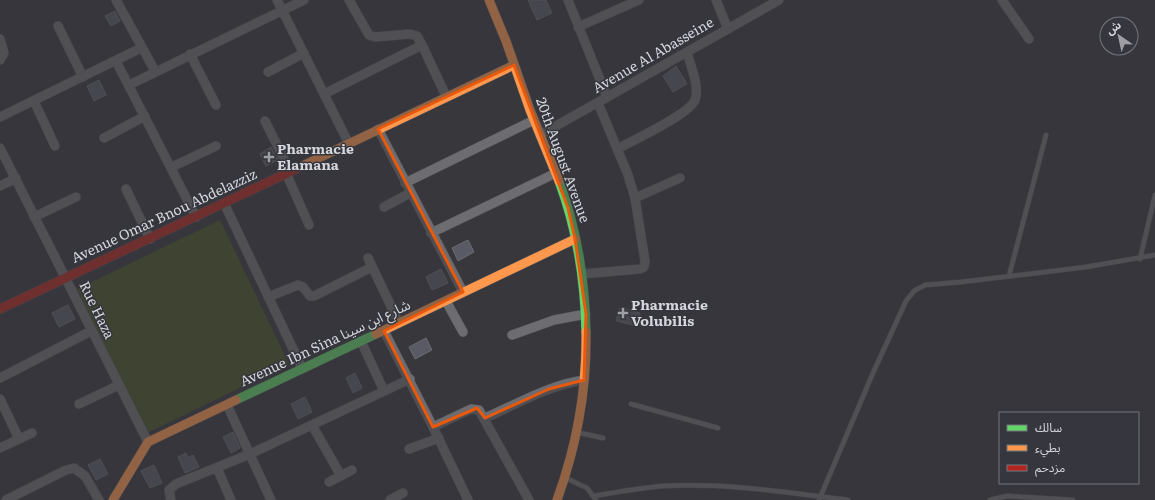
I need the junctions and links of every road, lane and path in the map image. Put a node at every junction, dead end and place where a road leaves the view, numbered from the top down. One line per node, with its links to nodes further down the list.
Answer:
1 (116, 0): 18 (street)
2 (277, 0): 11 (street)
3 (304, 0): 11 (street)
4 (350, 0): 17 (street)
5 (489, 0): 24 (street, 20th August Avenue)
6 (568, 0): 13 (street)
7 (639, 0): 13 (street)
8 (716, 0): 14 (street)
9 (779, 0): 14 (street, Avenue Al Abasseine)
10 (1002, 0): 16 (street)
11 (282, 10): 20 (street); 21 (street)
12 (58, 26): 27 (street)
13 (578, 27): 31 (street)
14 (728, 29): 19 (street, Avenue Al Abasseine)
15 (0, 39): 22 (street)
16 (1029, 39)
17 (422, 45): 29 (street); 30 (street)
18 (141, 48): 23 (street); 25 (street)
19 (687, 52): 31 (street, Avenue Al Abasseine); 47 (street)
20 (190, 54): 25 (street); 34 (street)
21 (304, 54): 26 (street); 29 (street)
22 (0, 60)
23 (116, 61): 27 (street); 28 (street)
24 (514, 65): 30 (street, Avenue Omar Bnou Abdelazziz); 37 (street, 20th August Avenue)
25 (155, 71): 28 (street)
26 (268, 72)
27 (83, 77): 32 (street)
28 (129, 85): 35 (street)
29 (324, 94): 43 (street)
30 (446, 96): 39 (street, Avenue Omar Bnou Abdelazziz)
31 (607, 96): 33 (street, Avenue Al Abasseine)
32 (34, 101): 36 (street); 44 (street)
33 (598, 103): 40 (street, Avenue Al Abasseine); 47 (street)
34 (216, 105)
35 (146, 116): 42 (street); 48 (street)
36 (0, 117)
37 (534, 120): 40 (street, 20th August Avenue); 53 (street)
38 (265, 121): 49 (street)
39 (378, 129): 43 (street, Avenue Omar Bnou Abdelazziz); 53 (street)
40 (540, 135): 50 (street, 20th August Avenue)
41 (1046, 135): 73 (lane)
42 (104, 138)
43 (350, 144): 49 (street, Avenue Omar Bnou Abdelazziz)
44 (55, 146)
45 (216, 146): 48 (street)
46 (0, 148): 51 (street, Rue Haza)
47 (617, 149): 59 (street)
48 (172, 167): 63 (street)
49 (288, 172): 60 (street, Avenue Omar Bnou Abdelazziz); 64 (street)
50 (556, 173): 65 (street); 67 (street, 20th August Avenue)
51 (16, 178): 54 (street); 62 (street, Rue Haza)
52 (680, 178): 59 (street)
53 (405, 183): 56 (street)
54 (0, 186)
55 (126, 189): 66 (street)
56 (410, 193): 61 (street); 65 (street)
57 (1155, 195): 70 (lane)
58 (76, 197): 62 (street)
59 (635, 198): 72 (street)
60 (224, 203): 63 (street, Avenue Omar Bnou Abdelazziz); 76 (street)
61 (384, 207)
62 (34, 217): 74 (street, Rue Haza)
63 (196, 217): 66 (street, Avenue Omar Bnou Abdelazziz)
64 (309, 225)
65 (431, 233): 75 (street)
66 (150, 239): 74 (street, Avenue Omar Bnou Abdelazziz)
67 (575, 239): 72 (street, 20th August Avenue); 75 (street, Avenue Ibn Sina شارع ابن سينا)
68 (1155, 255): 70 (lane)
69 (368, 258): 71 (street)
70 (1140, 259): 73 (lane)
71 (372, 267): 76 (street); 80 (street)
72 (582, 274): 79 (street, 20th August Avenue)
73 (1009, 276): 116 (lane)
74 (66, 278): 78 (street, Avenue Omar Bnou Abdelazziz); 81 (street, Rue Haza)
75 (463, 292): 77 (street, Avenue Ibn Sina شارع ابن سينا)
76 (268, 297): 86 (street)
77 (446, 300): 80 (street, Avenue Ibn Sina شارع ابن سينا); 83 (street)
78 (0, 309)
79 (586, 314): 84 (street); 89 (street, 20th August Avenue)
80 (399, 324): 82 (street, Avenue Ibn Sina شارع ابن سينا)
81 (92, 331): 87 (street); 90 (street, Rue Haza)
82 (384, 331): 85 (street, Avenue Ibn Sina شارع ابن سينا); 88 (street)
83 (462, 332)
84 (512, 335)
85 (361, 341): 86 (street, Avenue Ibn Sina شارع ابن سينا); 91 (street)
86 (302, 368): 95 (street, Avenue Ibn Sina شارع ابن سينا)
87 (0, 378)
88 (410, 380): 91 (street); 98 (street)
89 (584, 380): 96 (street); 100 (street, 20th August Avenue)
90 (118, 385): 93 (street); 105 (street, Rue Haza)
91 (384, 391): 97 (street)
92 (0, 399): 104 (street)
93 (79, 404)
94 (631, 404): 99 (lane)
95 (227, 405): 105 (street, Avenue Ibn Sina شارع ابن سينا); 108 (street)
96 (485, 418): 98 (street); 125 (street)
97 (312, 425): 108 (street); 111 (street)
98 (433, 427): 102 (street)
99 (718, 428)
100 (576, 432): 103 (lane); 112 (street, 20th August Avenue)
101 (32, 433): 104 (street)
102 (439, 438): 107 (street); 124 (street)
103 (603, 438)
104 (19, 439): 106 (street)
105 (148, 442): 119 (street)
106 (0, 448)
107 (409, 449)
108 (250, 454): 109 (street); 122 (street)
109 (216, 468): 120 (street); 121 (street)
110 (352, 470): 111 (street)
111 (341, 476): 113 (street)
112 (565, 478): 115 (lane); 126 (street, 20th August Avenue)
113 (329, 482)
114 (403, 494): 123 (street)
115 (595, 498): 116 (lane)
116 (820, 498): 127 (lane)
117 (6, 500): 118 (street)
118 (99, 500)
119 (113, 500)
120 (171, 500)
121 (231, 500)
122 (271, 500)
123 (391, 500)
124 (468, 500)
125 (529, 500)
126 (557, 500)
127 (848, 500)
128 (990, 500): 129 (lane)
129 (1073, 500)

